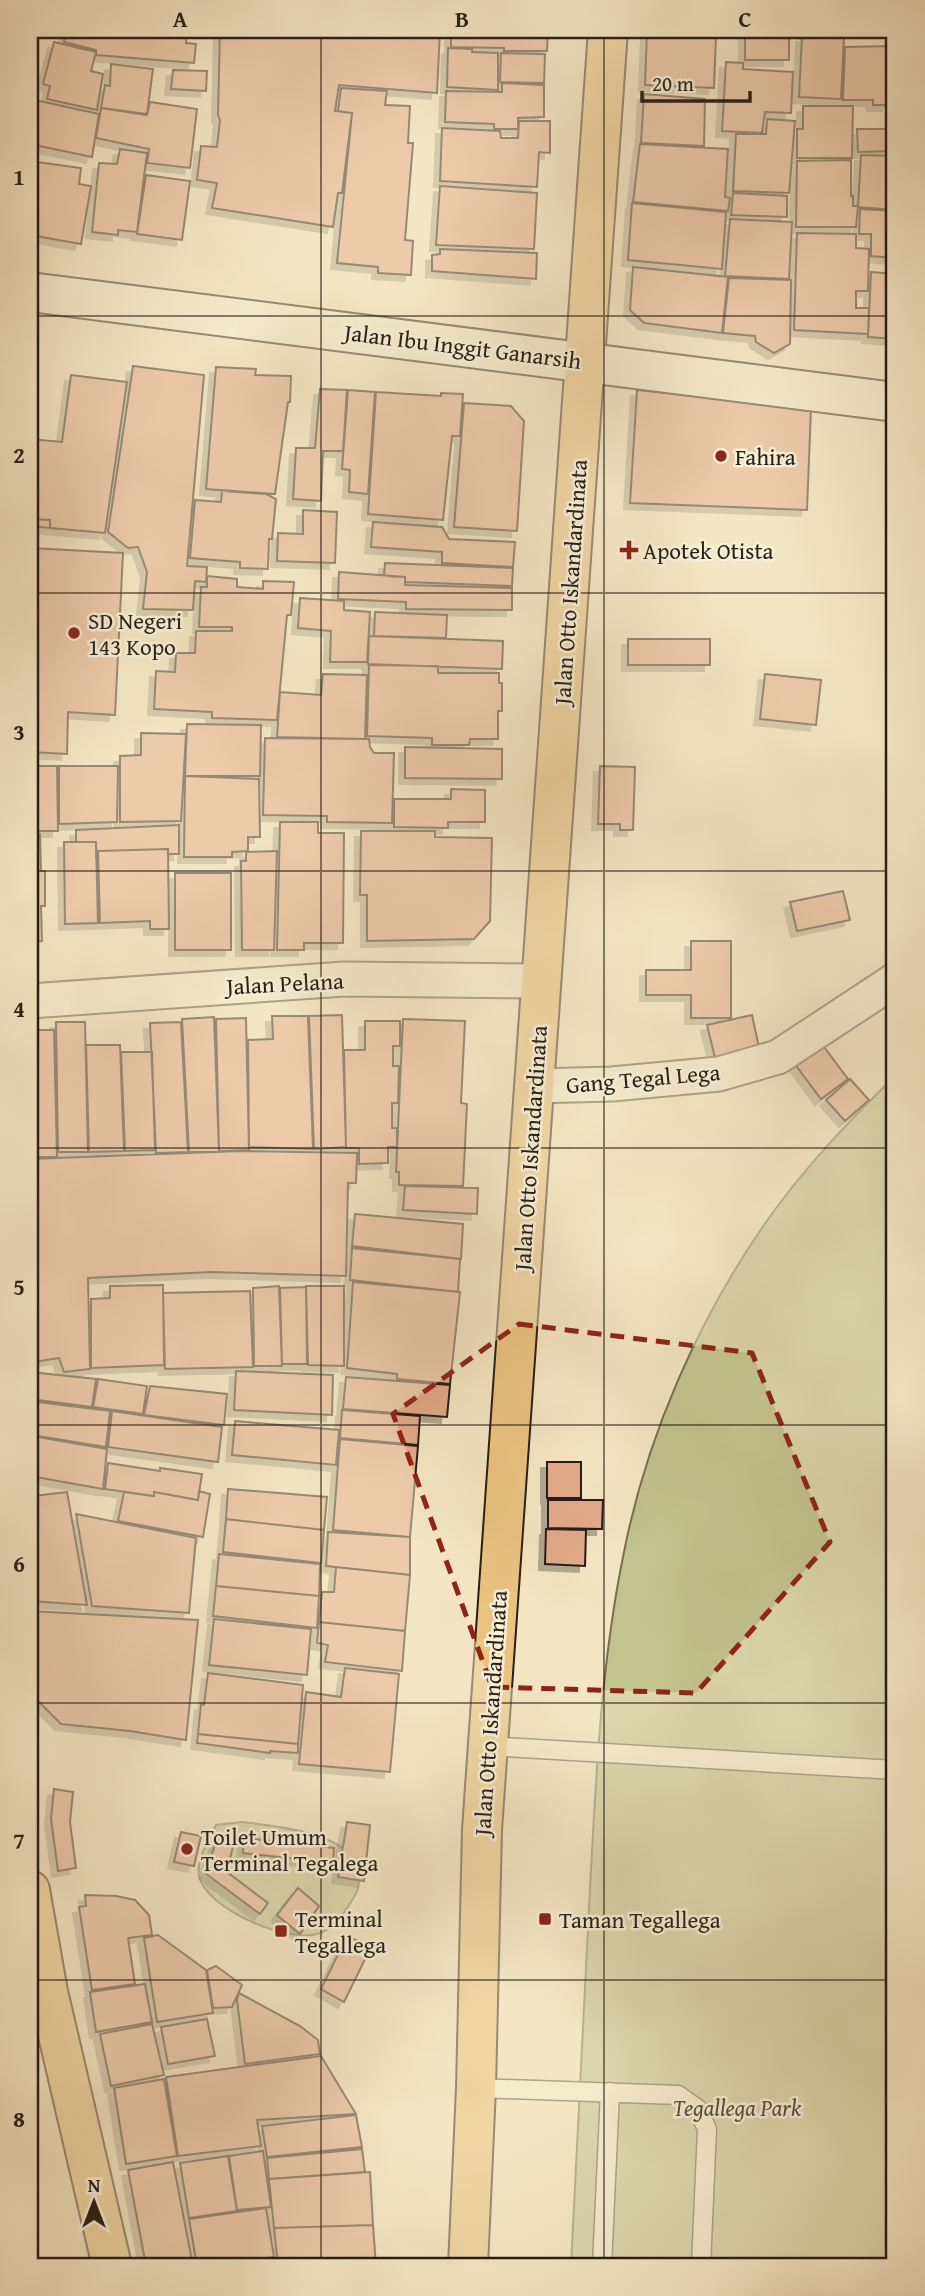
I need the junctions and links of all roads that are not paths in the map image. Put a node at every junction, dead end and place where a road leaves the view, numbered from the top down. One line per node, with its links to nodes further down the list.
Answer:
1 (608, 30): 3 (main road, Jalan Otto Iskandardinata)
2 (30, 292): 3 (main road, Jalan Ibu Inggit Ganarsih)
3 (585, 361): 4 (main road, Jalan Ibu Inggit Ganarsih); 6 (main road, Jalan Otto Iskandardinata)
4 (895, 402)
5 (895, 980): 8 (street, Gang Tegal Lega)
6 (542, 981): 7 (street, Jalan Pelana); 8 (main road, Jalan Otto Iskandardinata)
7 (30, 1001)
8 (534, 1086): 9 (main road, Jalan Otto Iskandardinata)
9 (487, 1746): 10 (lane); 13 (main road, Jalan Otto Iskandardinata)
10 (895, 1770)
11 (30, 1890): 12 (main road)
12 (39, 1993): 15 (main road)
13 (476, 2088): 14 (lane); 16 (main road, Jalan Otto Iskandardinata)
14 (610, 2092): 17 (lane); 18 (lane)
15 (112, 2266)
16 (468, 2266)
17 (602, 2266)
18 (701, 2266)

